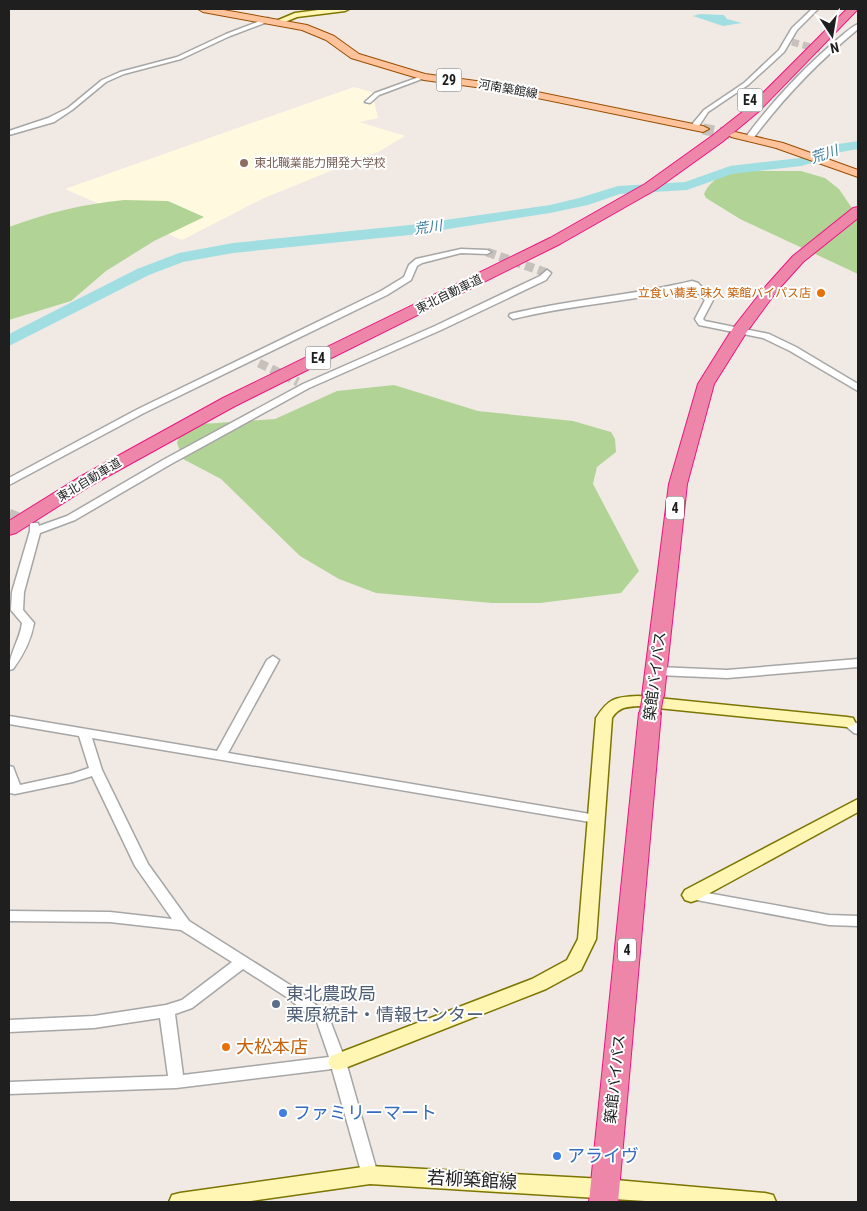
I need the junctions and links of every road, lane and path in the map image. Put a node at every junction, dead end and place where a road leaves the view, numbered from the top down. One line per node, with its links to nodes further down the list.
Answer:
1 (203, 9): 6 (main road, 河南築館線 / 29)
2 (346, 9): 7 (street)
3 (815, 9): 11 (street)
4 (841, 9): 25 (highway, 東北自動車道 / E4)
5 (853, 9): 26 (highway, 東北自動車道 / E4)
6 (268, 20): 7 (main road, 河南築館線 / 29); 12 (street)
7 (280, 21): 9 (main road, 河南築館線 / 29)
8 (858, 26): 14 (street)
9 (424, 77): 10 (street); 11 (main road, 河南築館線 / 29)
10 (368, 102)
11 (699, 128)
12 (9, 134)
13 (735, 135): 14 (main road)
14 (749, 138): 15 (main road)
15 (858, 174)
16 (858, 211): 20 (highway, 築館バイパス / 4)
17 (487, 252): 21 (street)
18 (547, 273): 29 (street)
19 (513, 316): 20 (street)
20 (739, 331): 23 (street); 30 (highway, 築館バイパス / 4)
21 (249, 357): 22 (street); 24 (street)
22 (259, 363)
23 (858, 388)
24 (9, 482)
25 (9, 515)
26 (9, 529)
27 (273, 660): 34 (street)
28 (858, 663): 30 (street)
29 (9, 666)
30 (656, 671): 50 (highway, 築館バイパス / 4)
31 (9, 720): 33 (street)
32 (852, 726): 38 (street)
33 (84, 732): 34 (street); 36 (street)
34 (220, 756): 38 (street)
35 (9, 770): 36 (street)
36 (96, 770): 42 (street)
37 (858, 805): 39 (street)
38 (596, 819): 46 (street)
39 (691, 895): 41 (street)
40 (9, 916): 42 (street)
41 (858, 921)
42 (184, 926): 43 (street)
43 (243, 961): 44 (street); 46 (street)
44 (167, 1011): 45 (street); 47 (street)
45 (9, 1026)
46 (338, 1062): 47 (street); 49 (street)
47 (176, 1082): 48 (street)
48 (9, 1088)
49 (370, 1175): 50 (street, 若柳築館線); 51 (street, 若柳築館線)
50 (604, 1195): 52 (street, 若柳築館線)
51 (180, 1202)
52 (765, 1202)

